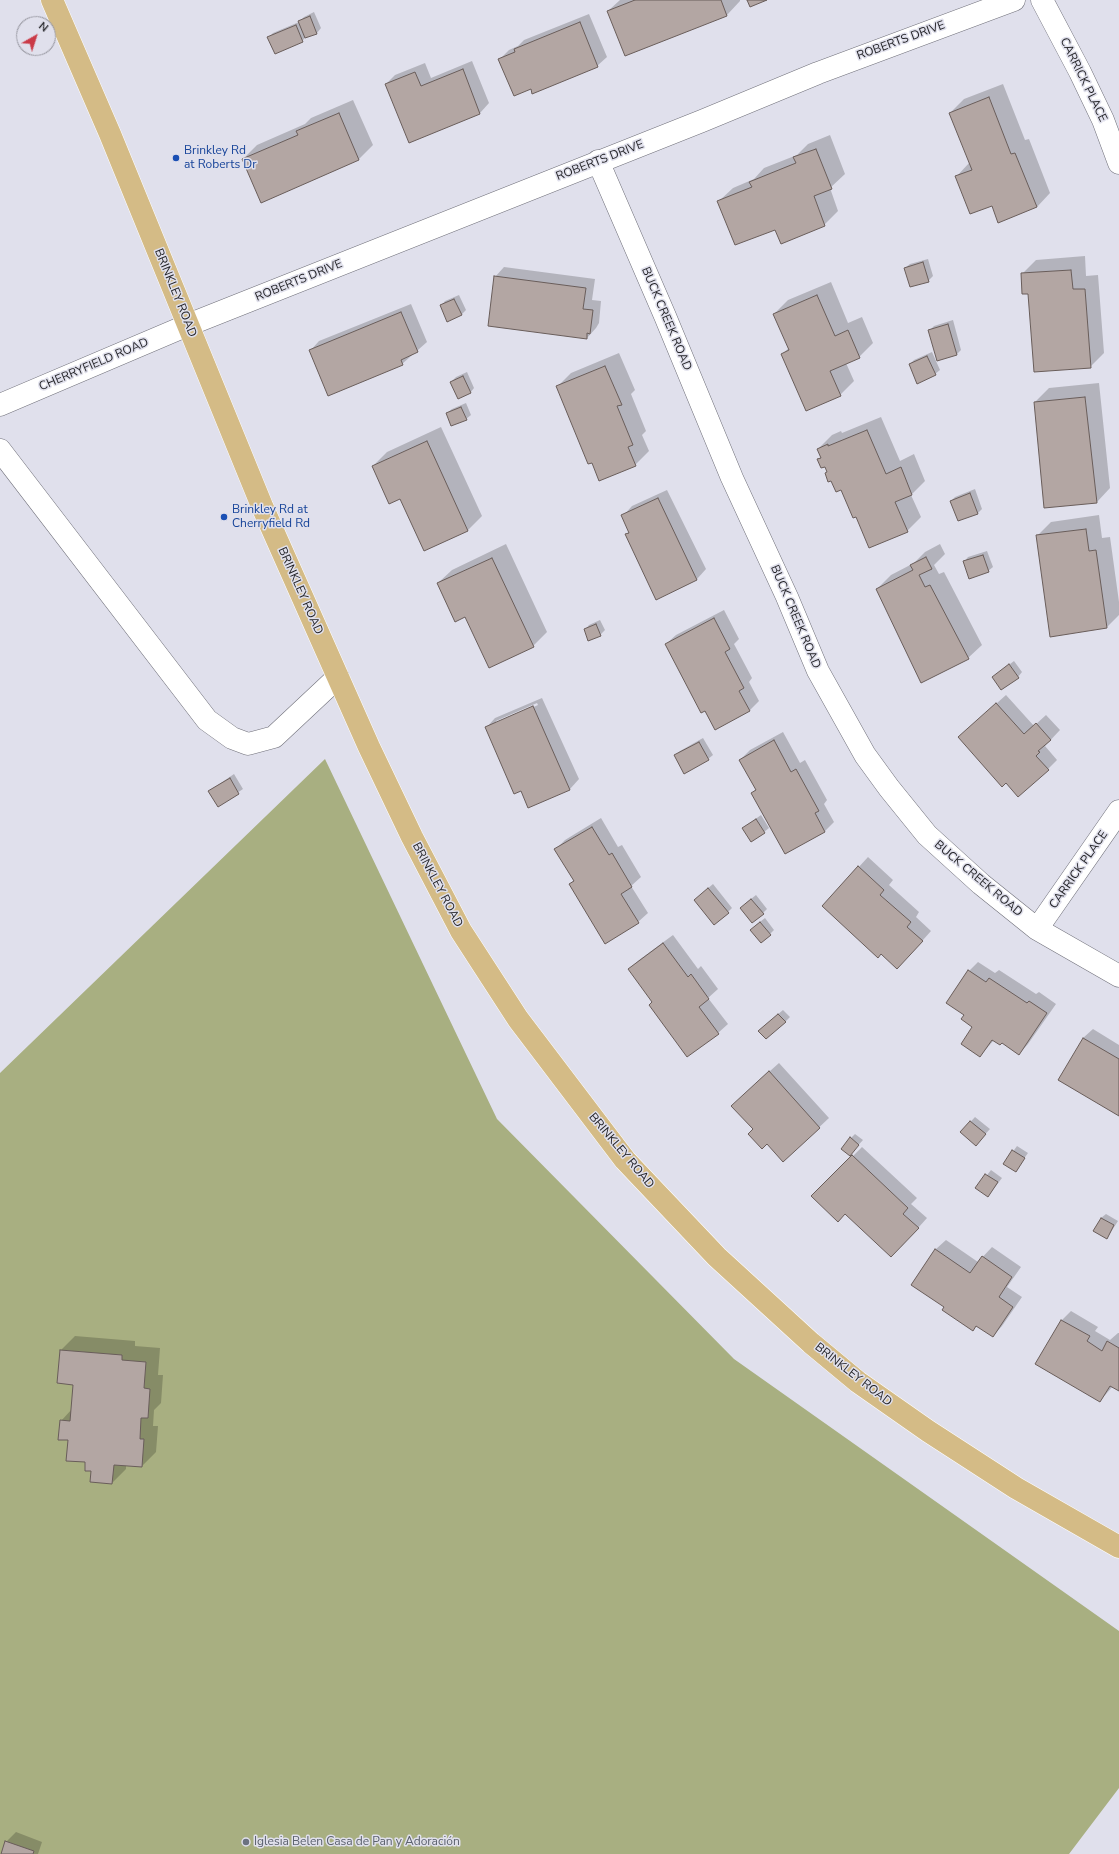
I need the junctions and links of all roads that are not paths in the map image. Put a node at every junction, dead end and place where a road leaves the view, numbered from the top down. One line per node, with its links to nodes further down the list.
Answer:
1 (52, 0): 6 (main road, BRINKLEY ROAD)
2 (1014, 0): 4 (street, ROBERTS DRIVE)
3 (1042, 0): 5 (street, CARRICK PLACE)
4 (598, 161): 6 (street, ROBERTS DRIVE); 11 (street, BUCK CREEK ROAD)
5 (1119, 162)
6 (188, 325): 7 (street, CHERRYFIELD ROAD); 9 (main road, BRINKLEY ROAD)
7 (0, 405)
8 (0, 450): 9 (street)
9 (338, 677): 13 (main road, BRINKLEY ROAD)
10 (1119, 811): 11 (street, CARRICK PLACE)
11 (1038, 929): 12 (street, BUCK CREEK ROAD)
12 (1119, 976)
13 (1119, 1547)

